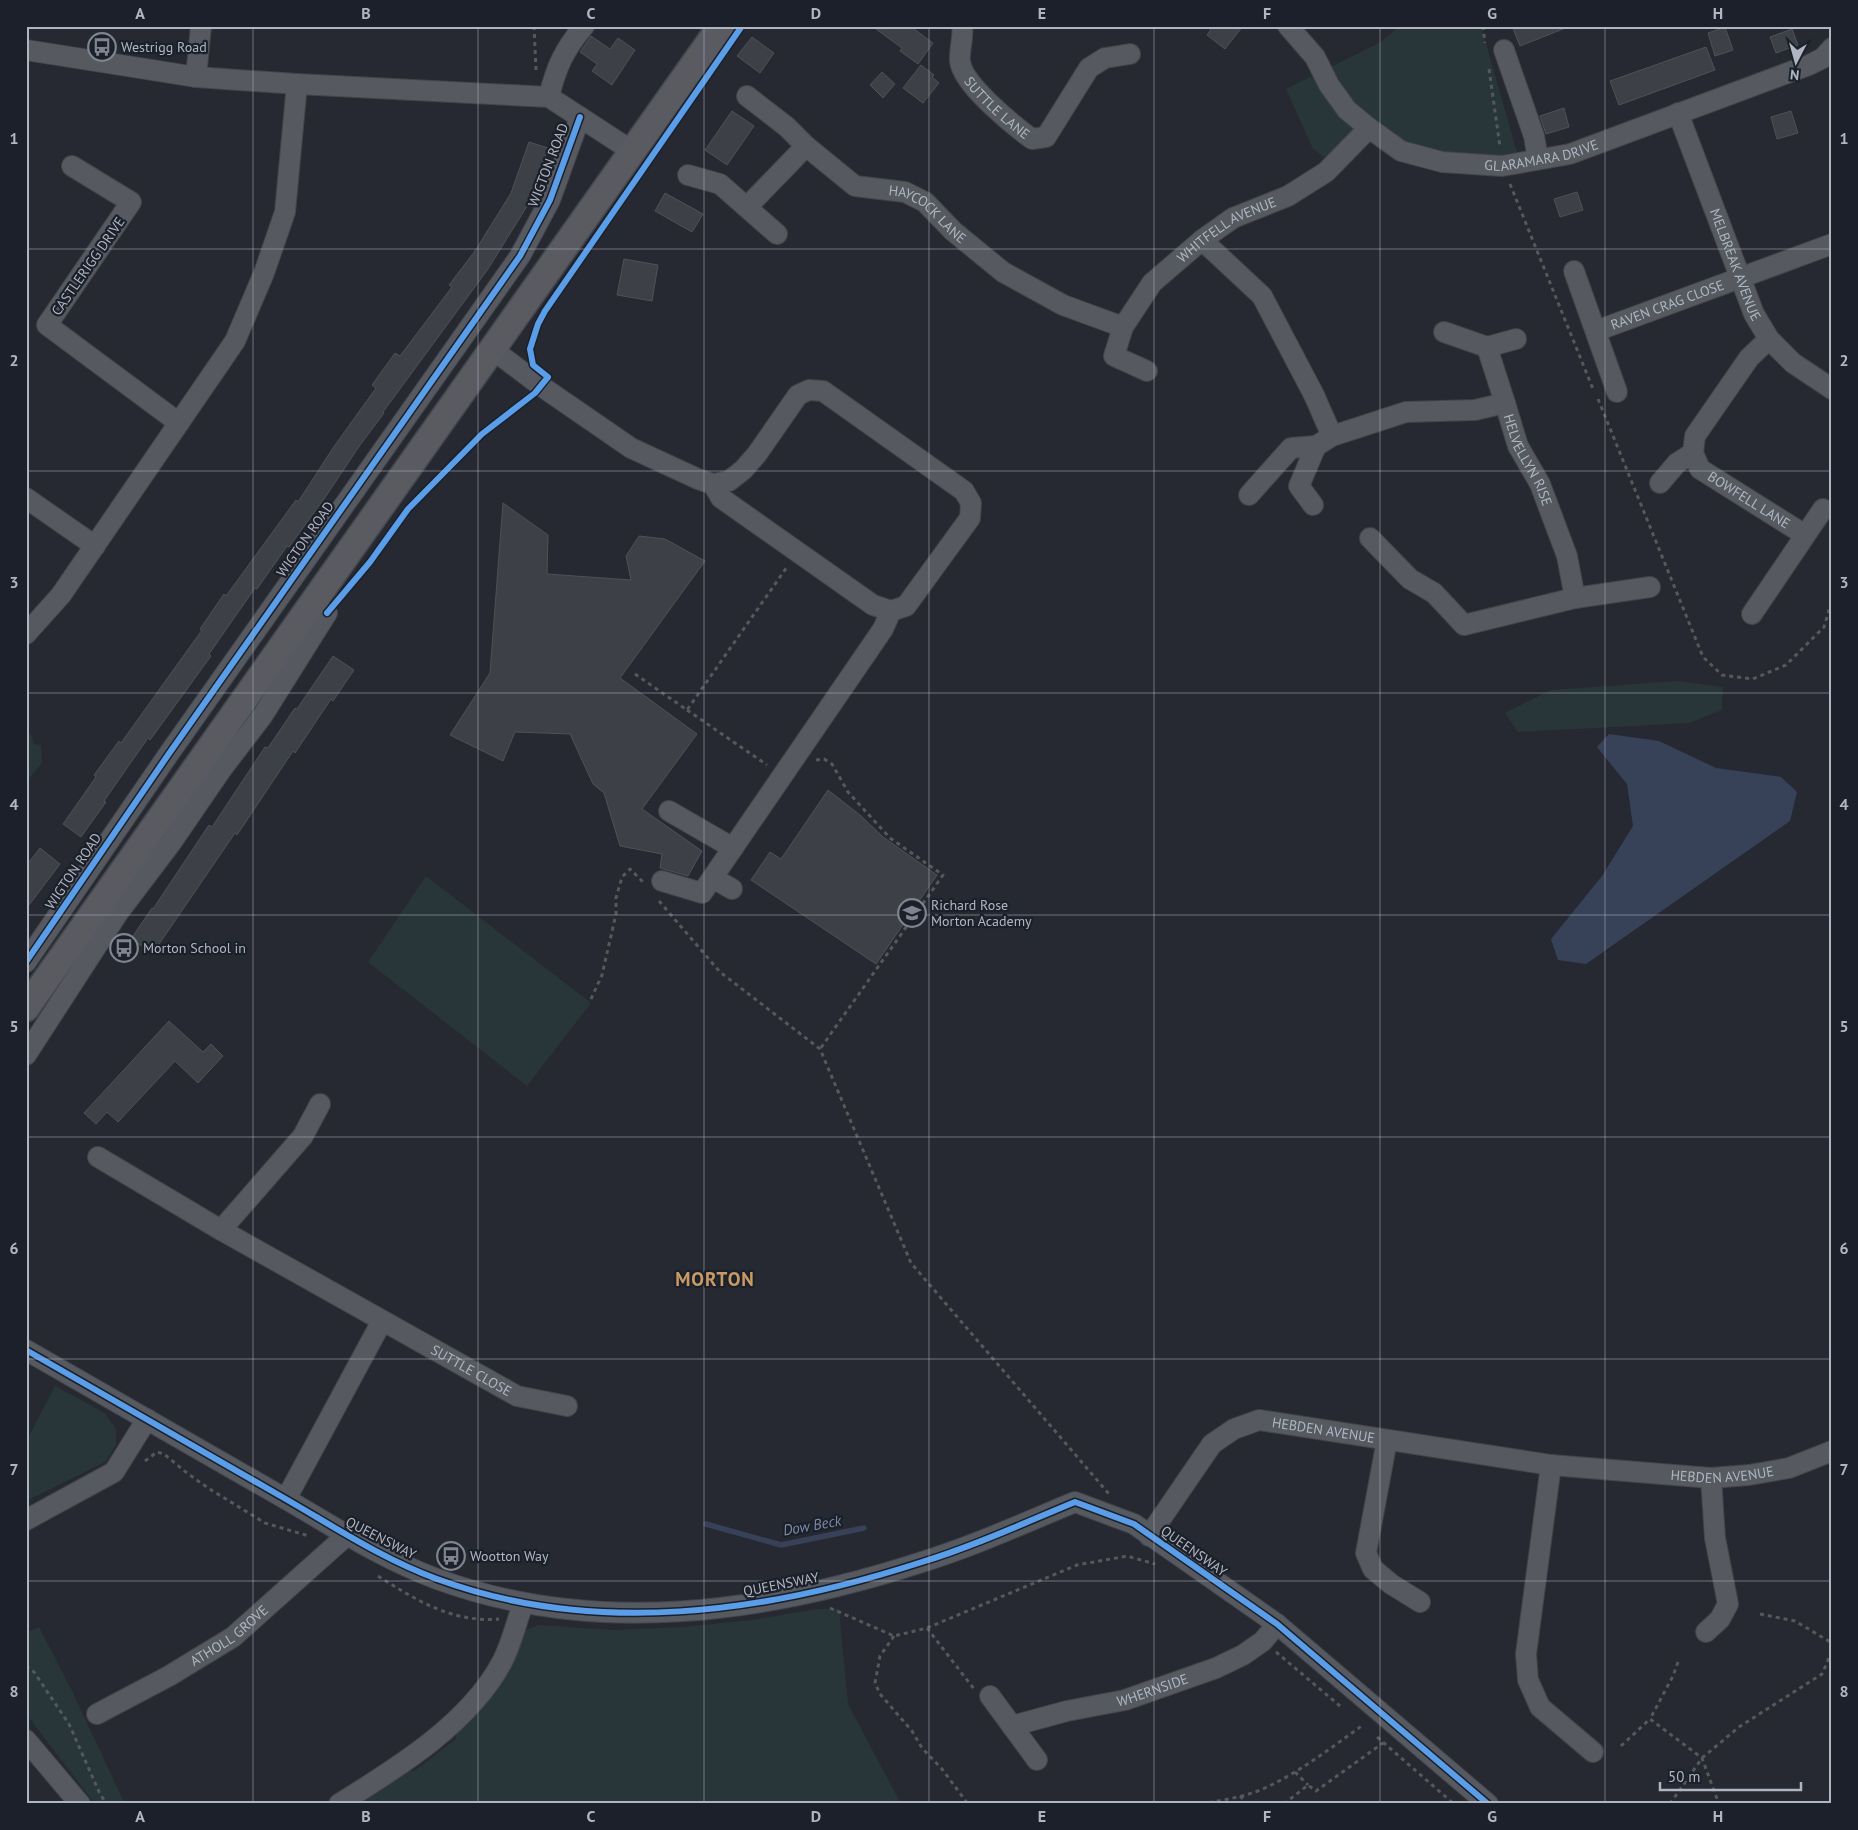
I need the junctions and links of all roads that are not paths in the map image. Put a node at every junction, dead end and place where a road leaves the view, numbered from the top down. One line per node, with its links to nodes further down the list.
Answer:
1 (201, 26): 10 (street)
2 (584, 26): 12 (street)
3 (721, 26): 18 (main road)
4 (962, 26): 9 (street, SUTTLE LANE)
5 (1288, 26): 16 (street, GLARAMARA DRIVE)
6 (1495, 48): 19 (street)
7 (1832, 48): 14 (street, GLARAMARA DRIVE)
8 (26, 50): 10 (street)
9 (1130, 54)
10 (196, 77): 11 (street)
11 (297, 84): 12 (street); 39 (street)
12 (543, 96): 15 (street)
13 (747, 96): 17 (street, HAYCOCK LANE)
14 (1678, 113): 19 (street, GLARAMARA DRIVE); 27 (street, MELBREAK AVENUE)
15 (580, 117): 18 (street); 62 (street, WIGTON ROAD)
16 (1369, 128): 19 (street, GLARAMARA DRIVE); 24 (street, WHITFELL AVENUE)
17 (806, 146): 22 (street); 28 (street, HAYCOCK LANE)
18 (632, 151): 34 (main road)
19 (1538, 160)
20 (72, 166): 39 (street, CASTLERIGG DRIVE)
21 (688, 175): 22 (street)
22 (747, 207): 23 (street)
23 (777, 234)
24 (1202, 240): 28 (street, WHITFELL AVENUE); 40 (street)
25 (1832, 244): 27 (street, RAVEN CRAG CLOSE)
26 (1574, 271): 29 (street, RAVEN CRAG CLOSE)
27 (1739, 277): 29 (street, RAVEN CRAG CLOSE); 32 (street, MELBREAK AVENUE)
28 (1123, 327): 35 (street, WHITFELL AVENUE)
29 (1596, 331): 37 (street, RAVEN CRAG CLOSE)
30 (1444, 332): 33 (street)
31 (1516, 339): 33 (street)
32 (1769, 339): 36 (street, MELBREAK AVENUE); 41 (street)
33 (1487, 346): 38 (street)
34 (492, 349): 43 (street); 53 (main road)
35 (1147, 370)
36 (1832, 389)
37 (1617, 392)
38 (1505, 403): 40 (street, HELVELLYN RISE); 52 (street, HELVELLYN RISE)
39 (179, 423): 50 (street)
40 (1324, 441): 44 (street, HELVELLYN RISE); 46 (street)
41 (1692, 453): 42 (street); 48 (street, BOWFELL LANE)
42 (1660, 483)
43 (713, 484): 54 (street); 54 (street)
44 (1249, 495)
45 (26, 498): 50 (street)
46 (1313, 506)
47 (1823, 509): 48 (street)
48 (1805, 535): 55 (street)
49 (1370, 538): 52 (street)
50 (95, 546): 56 (street)
51 (1650, 586): 52 (street)
52 (1574, 598)
53 (312, 604): 63 (main road); 64 (street)
54 (891, 611): 58 (street)
55 (1752, 614)
56 (26, 634)
57 (670, 811): 58 (street)
58 (733, 848): 59 (street)
59 (713, 878): 60 (street); 61 (street)
60 (655, 888)
61 (732, 889)
62 (26, 962)
63 (26, 1008)
64 (26, 1055)
65 (320, 1104): 67 (street)
66 (98, 1157): 67 (street, SUTTLE CLOSE)
67 (221, 1230): 68 (street, SUTTLE CLOSE)
68 (382, 1321): 70 (street, SUTTLE CLOSE); 76 (street)
69 (26, 1350): 71 (street, QUEENSWAY)
70 (567, 1406)
71 (147, 1419): 76 (street, QUEENSWAY); 77 (street)
72 (1387, 1440): 74 (street, HEBDEN AVENUE); 79 (street, HEBDEN AVENUE); 80 (street)
73 (1832, 1451): 75 (street, HEBDEN AVENUE)
74 (1551, 1465): 75 (street, HEBDEN AVENUE); 88 (street)
75 (1711, 1478): 83 (street)
76 (286, 1499): 78 (street, QUEENSWAY)
77 (26, 1520)
78 (346, 1536): 81 (street, QUEENSWAY); 85 (street, ATHOLL GROVE)
79 (1149, 1536): 81 (street, QUEENSWAY); 82 (street, QUEENSWAY)
80 (1420, 1602)
81 (523, 1604): 91 (street)
82 (1277, 1624): 86 (street, WHERNSIDE); 92 (street, QUEENSWAY)
83 (1706, 1632)
84 (983, 1693): 86 (street)
85 (97, 1714)
86 (1012, 1726): 89 (street)
87 (26, 1740): 90 (street)
88 (1593, 1752)
89 (1037, 1760)
90 (80, 1804)
91 (339, 1804)
92 (1488, 1804)

